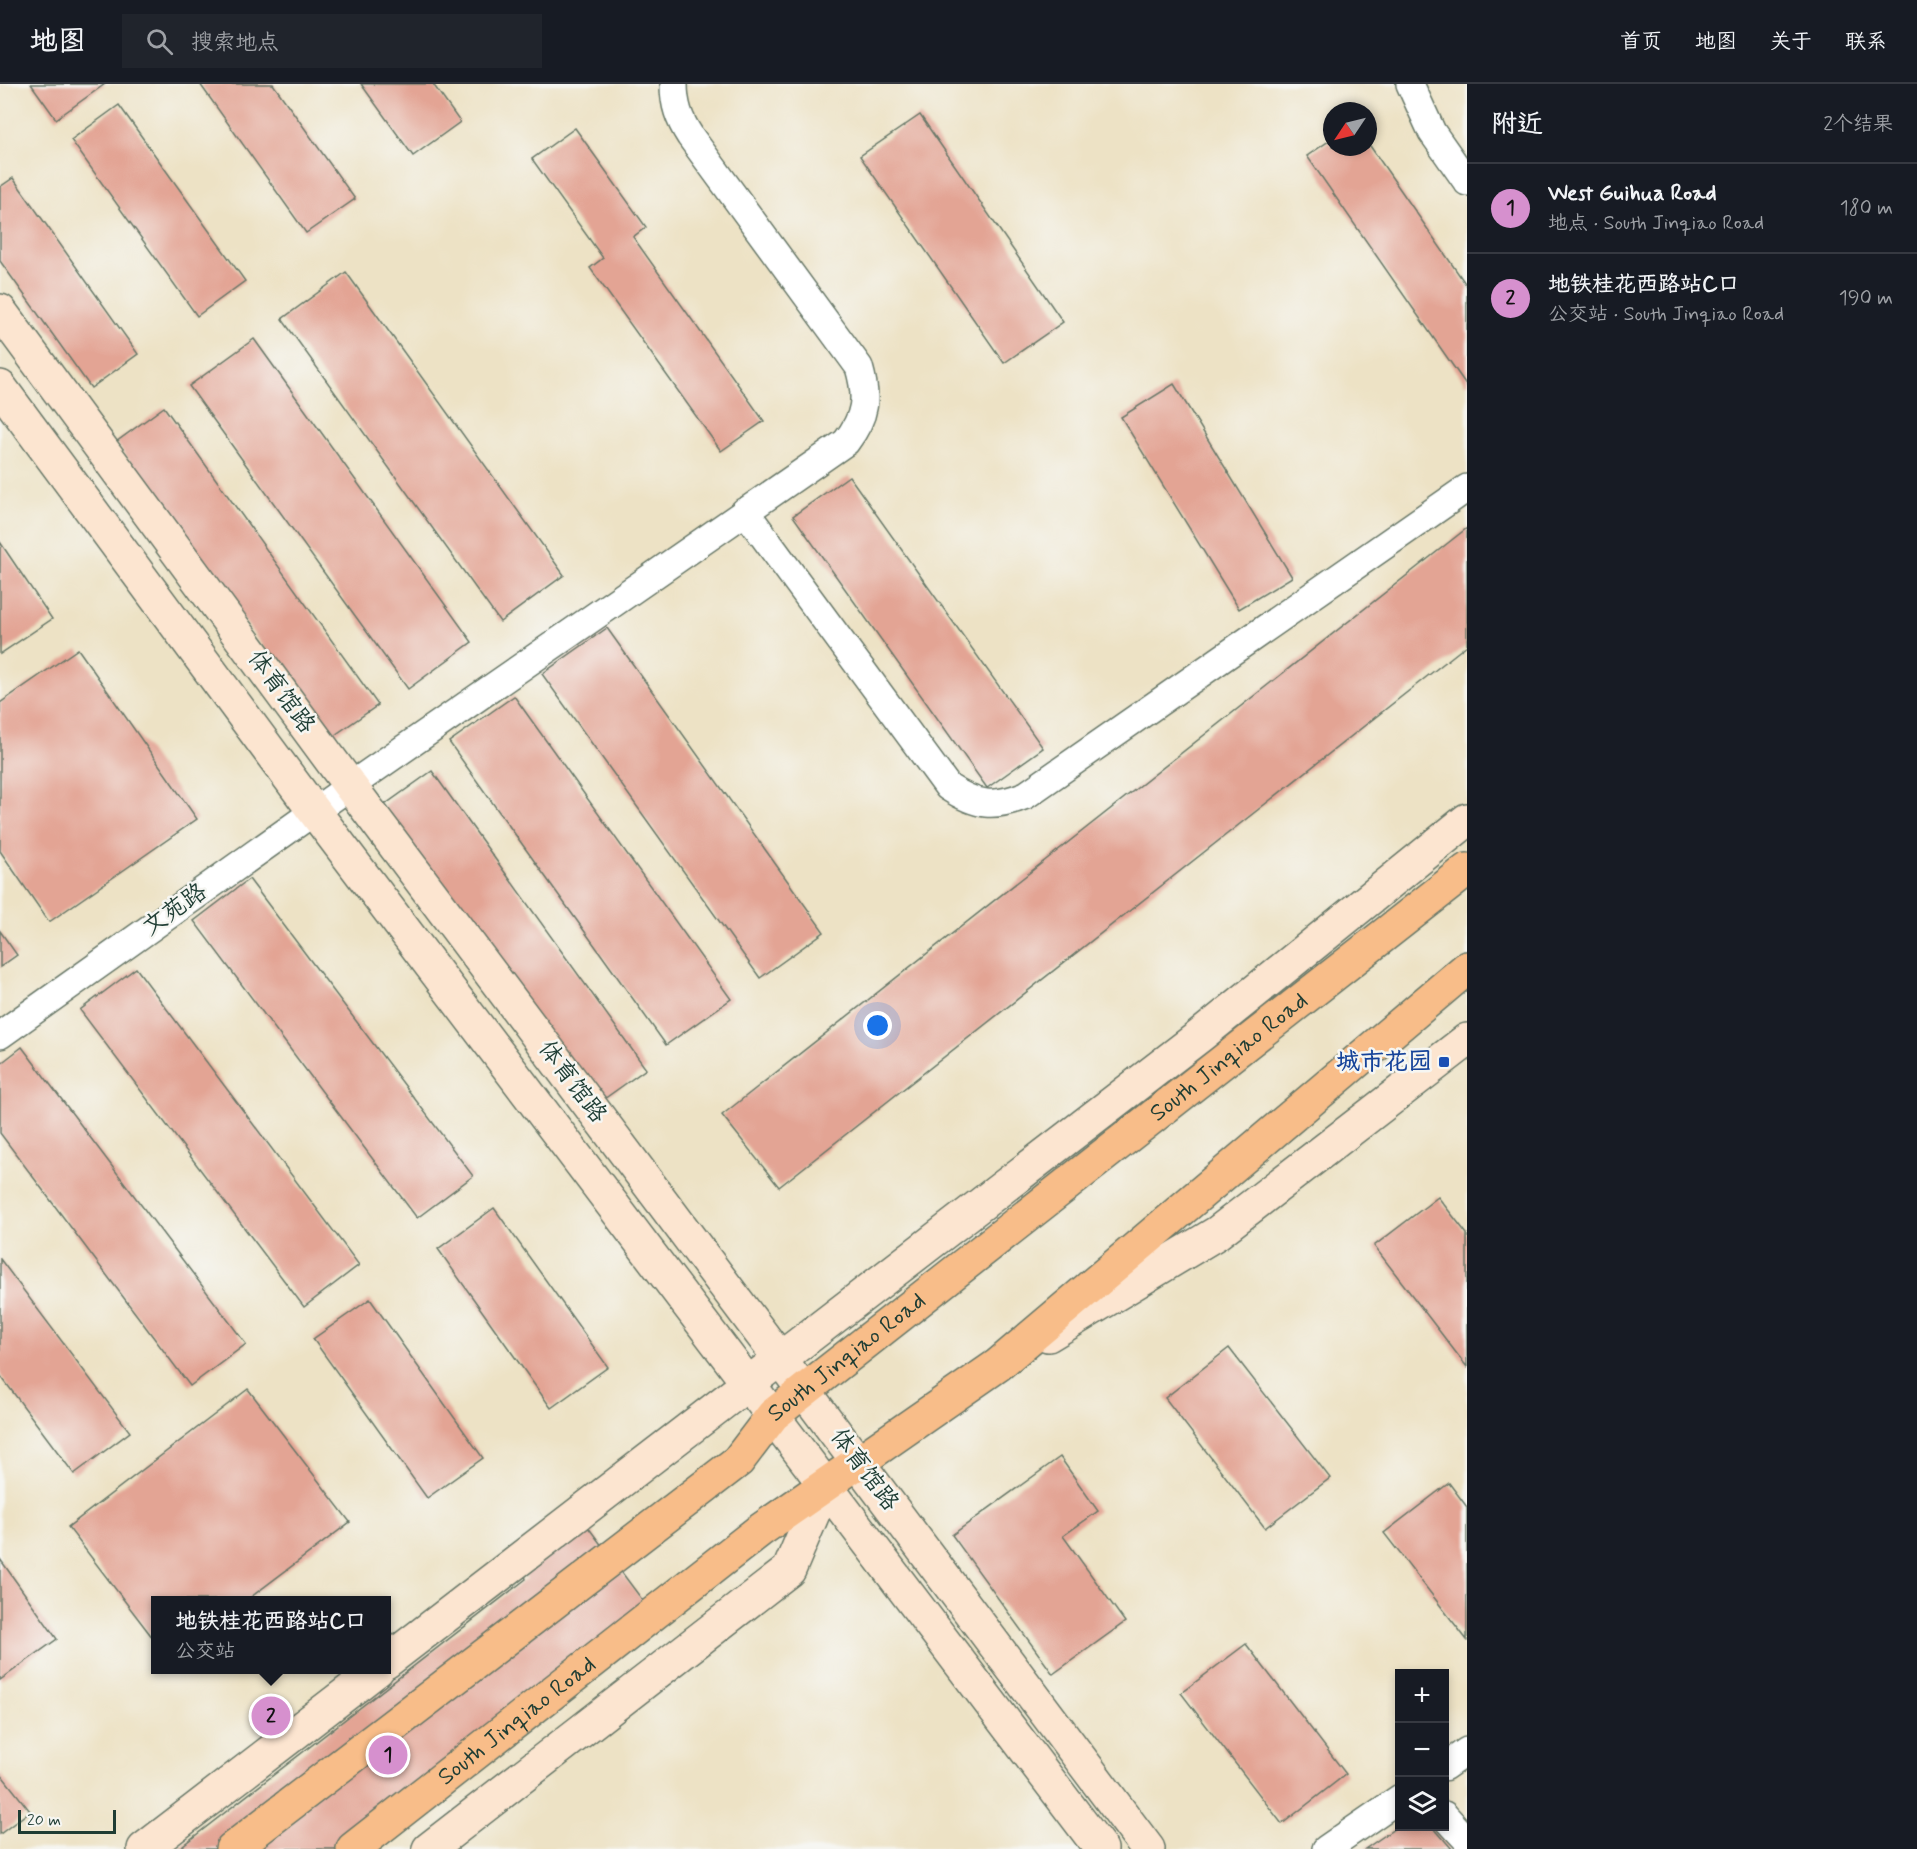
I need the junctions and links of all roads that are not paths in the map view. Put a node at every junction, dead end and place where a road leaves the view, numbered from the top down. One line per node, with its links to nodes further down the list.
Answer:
1 (674, 84): 7 (street, 文苑路)
2 (1410, 84): 3 (street)
3 (1467, 182)
4 (0, 311): 8 (main road, 体育馆路)
5 (0, 387): 9 (main road, 体育馆路)
6 (1467, 489): 7 (street)
7 (745, 511): 8 (street, 文苑路)
8 (350, 786): 9 (street, 文苑路); 15 (main road, 体育馆路)
9 (314, 811): 13 (street, 文苑路); 17 (main road, 体育馆路)
10 (1467, 820): 15 (main road, South Jinqiao Road)
11 (1467, 870): 18 (main road, South Jinqiao Road)
12 (1467, 968): 16 (main road, South Jinqiao Road)
13 (0, 1035)
14 (1467, 1040): 16 (main road, South Jinqiao Road)
15 (779, 1359): 17 (main road, South Jinqiao Road); 18 (main road, 体育馆路)
16 (998, 1365): 20 (main road, South Jinqiao Road)
17 (748, 1383): 19 (main road, 体育馆路); 22 (main road, South Jinqiao Road)
18 (804, 1390): 19 (main road, South Jinqiao Road); 20 (main road, 体育馆路)
19 (773, 1415): 21 (main road, 体育馆路); 30 (main road, South Jinqiao Road)
20 (857, 1461): 21 (main road, South Jinqiao Road); 34 (main road, 体育馆路)
21 (825, 1485): 31 (main road, South Jinqiao Road); 32 (main road, South Jinqiao Road); 33 (main road, 体育馆路)
22 (391, 1659)
23 (372, 1674): 29 (main road)
24 (1467, 1751): 25 (street)
25 (1449, 1764)
26 (1395, 1801): 35 (street)
27 (1449, 1820): 28 (street)
28 (1467, 1840)
29 (144, 1849)
30 (232, 1849)
31 (353, 1849)
32 (429, 1849)
33 (1101, 1849)
34 (1148, 1849)
35 (1326, 1849)

